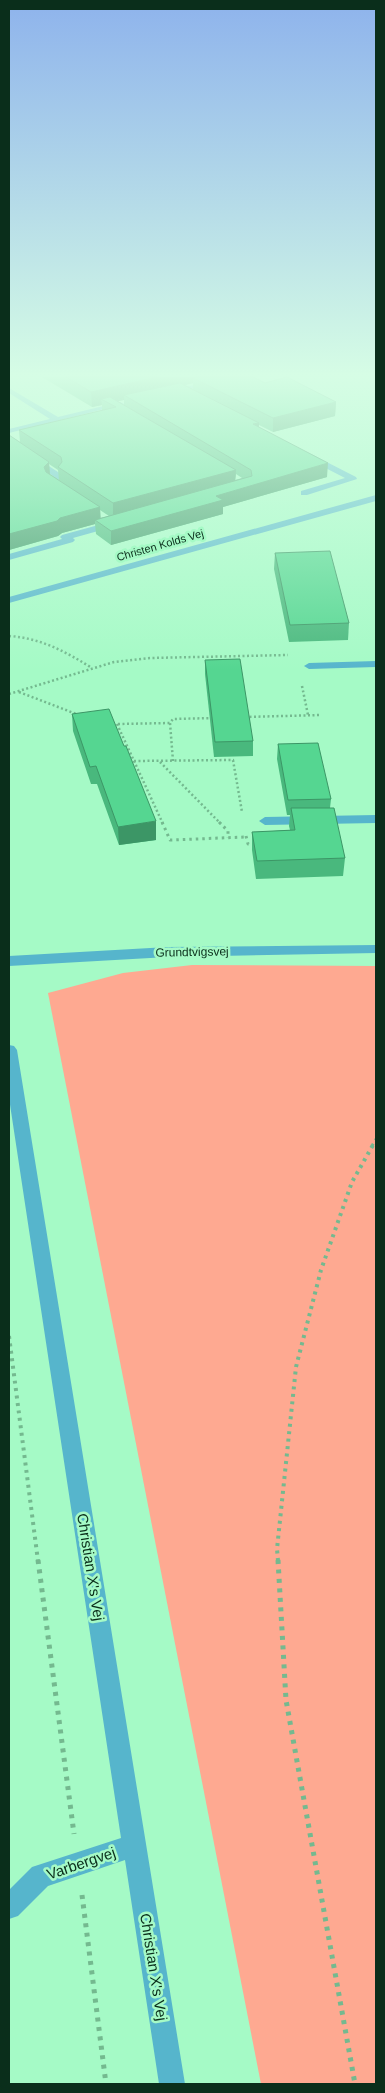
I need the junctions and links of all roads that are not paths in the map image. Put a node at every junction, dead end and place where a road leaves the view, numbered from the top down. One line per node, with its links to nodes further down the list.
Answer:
1 (56, 475): 4 (street)
2 (345, 475): 3 (street)
3 (304, 493)
4 (74, 498)
5 (376, 498): 8 (street, Christen Kolds Vej)
6 (112, 522): 7 (street)
7 (9, 557)
8 (9, 600)
9 (376, 664): 10 (street)
10 (309, 666)
11 (376, 819): 12 (street)
12 (265, 821)
13 (376, 949): 14 (street, Grundtvigsvej)
14 (9, 961)
15 (9, 1050): 16 (street, Christian X's Vej)
16 (135, 1845): 17 (street, Varbergvej); 18 (street, Christian X's Vej)
17 (9, 1907)
18 (172, 2084)

